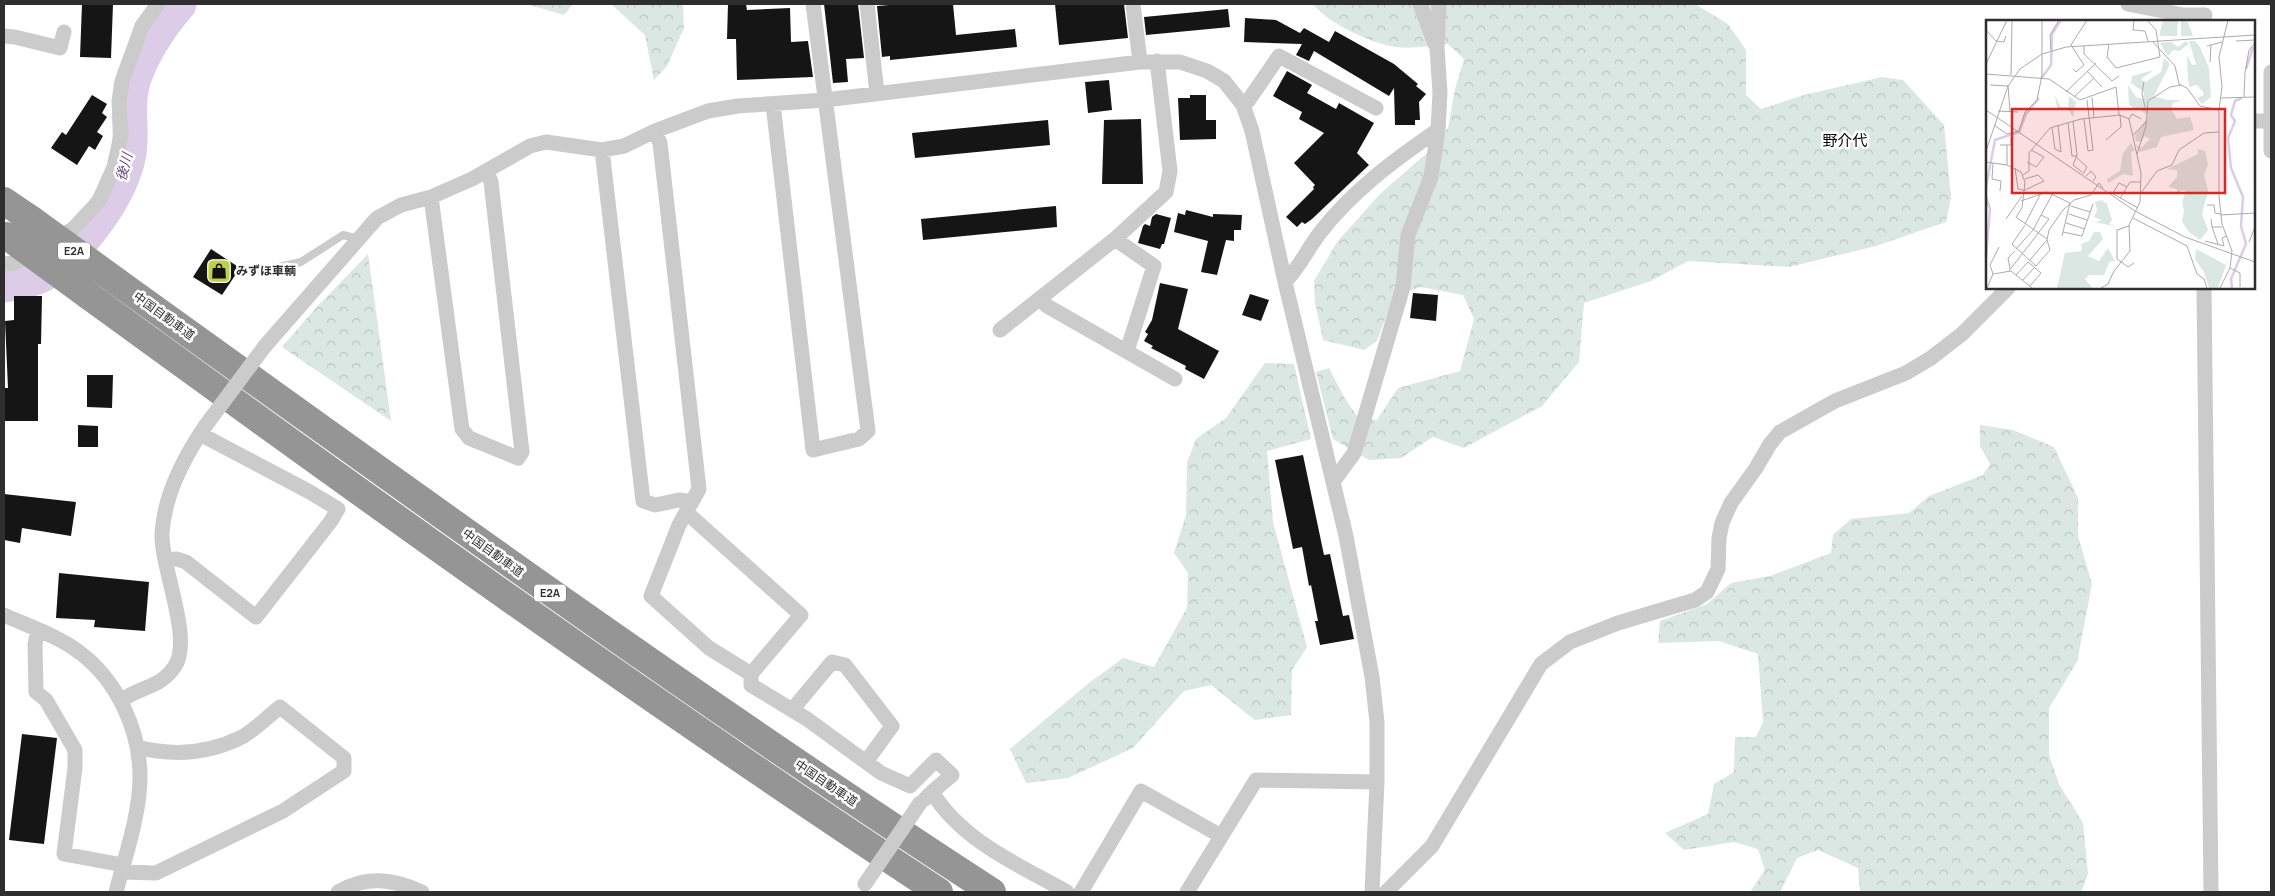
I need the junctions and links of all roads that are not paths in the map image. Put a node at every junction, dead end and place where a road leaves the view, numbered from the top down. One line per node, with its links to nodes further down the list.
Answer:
1 (158, 4): 32 (street)
2 (812, 4): 16 (street)
3 (867, 4): 15 (street)
4 (1133, 4): 13 (street)
5 (1420, 4): 11 (street)
6 (1439, 4): 11 (street)
7 (2128, 4): 8 (street)
8 (2205, 13)
9 (64, 32): 10 (street)
10 (4, 36)
11 (1437, 48): 22 (street)
12 (1156, 61): 13 (street); 18 (street); 30 (street)
13 (1140, 62): 15 (street)
14 (2271, 72): 21 (street)
15 (877, 93): 16 (street)
16 (825, 100): 17 (street); 17 (street)
17 (773, 104): 23 (street)
18 (1243, 105): 19 (street); 34 (street)
19 (1376, 108)
20 (2255, 121): 21 (street)
21 (2270, 121): 25 (street)
22 (1438, 130): 34 (street); 42 (street)
23 (655, 131): 24 (street); 43 (street)
24 (602, 150): 26 (street); 43 (street)
25 (2271, 151)
26 (487, 172): 27 (street); 27 (street)
27 (431, 197): 31 (street)
28 (4, 200): 61 (highway, 中国自動車道 / E2A, bridge)
29 (5, 235): 60 (highway, E2A, bridge)
30 (1115, 239): 37 (street); 39 (street)
31 (360, 240): 33 (lane); 41 (street, bridge)
32 (4, 264)
33 (260, 271)
34 (1285, 282): 42 (street)
35 (2007, 289): 66 (street)
36 (2204, 289): 67 (street)
37 (1040, 298): 38 (street); 39 (street)
38 (1000, 330)
39 (1127, 351): 40 (street)
40 (1175, 379)
41 (203, 429): 44 (street); 44 (street)
42 (1333, 482): 52 (street)
43 (689, 507): 47 (street); 47 (street)
44 (165, 560): 48 (street)
45 (4, 616): 46 (street)
46 (38, 630): 48 (street); 55 (street)
47 (751, 674): 49 (street)
48 (122, 700): 50 (street)
49 (792, 710): 51 (street); 51 (street)
50 (137, 746): 55 (street); 55 (street)
51 (866, 762): 53 (street)
52 (1376, 782): 54 (street); 65 (street)
53 (932, 792): 56 (street, bridge); 62 (street)
54 (1221, 836): 63 (street); 64 (street)
55 (122, 869): 57 (street)
56 (862, 888)
57 (116, 892)
58 (338, 892): 59 (street)
59 (422, 892)
60 (939, 892)
61 (992, 892)
62 (1067, 892)
63 (1082, 892)
64 (1187, 892)
65 (1372, 892)
66 (1386, 892)
67 (2211, 892)

